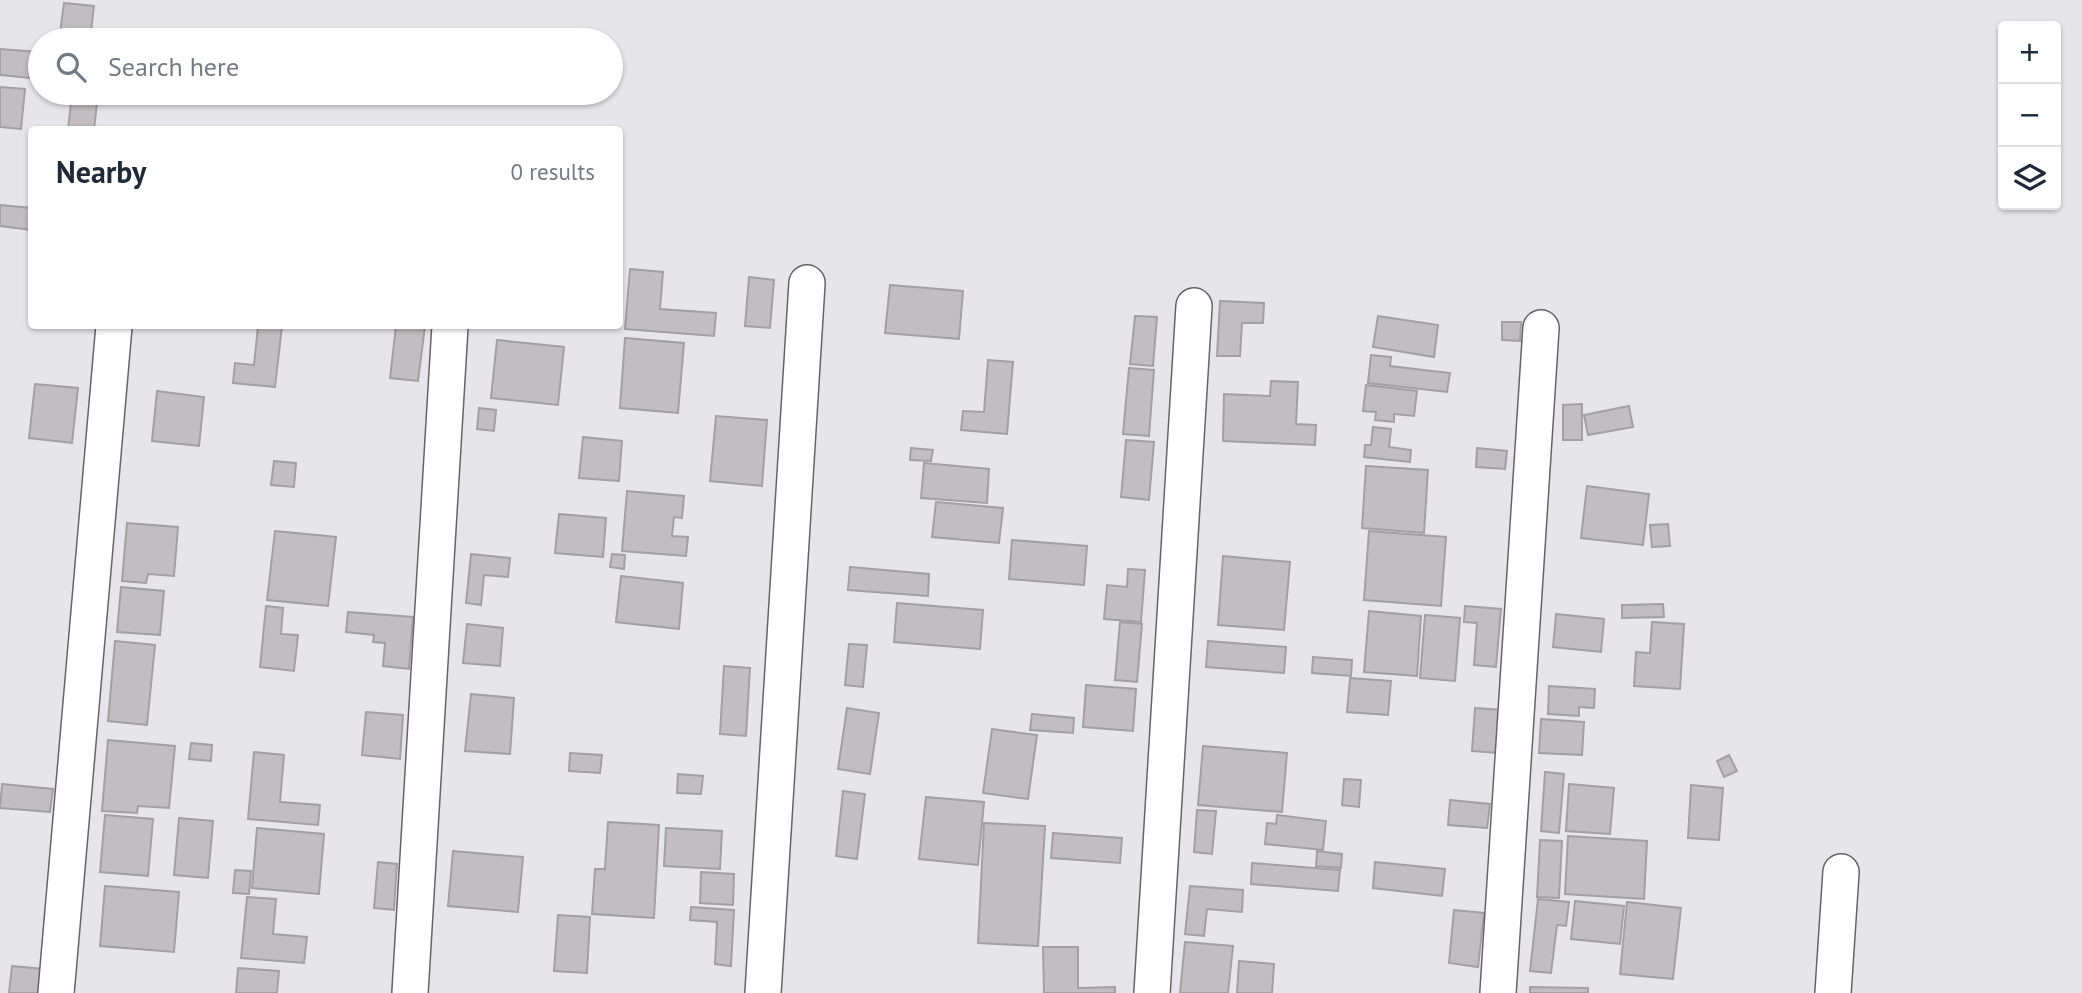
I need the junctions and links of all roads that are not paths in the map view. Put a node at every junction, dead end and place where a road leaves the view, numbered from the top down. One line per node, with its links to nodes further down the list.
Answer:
1 (807, 283): 9 (street)
2 (1194, 306): 10 (street)
3 (1541, 328): 11 (street)
4 (114, 329): 7 (street)
5 (450, 329): 8 (street)
6 (1841, 872): 12 (street)
7 (55, 993)
8 (410, 993)
9 (763, 993)
10 (1152, 993)
11 (1498, 993)
12 (1833, 993)

